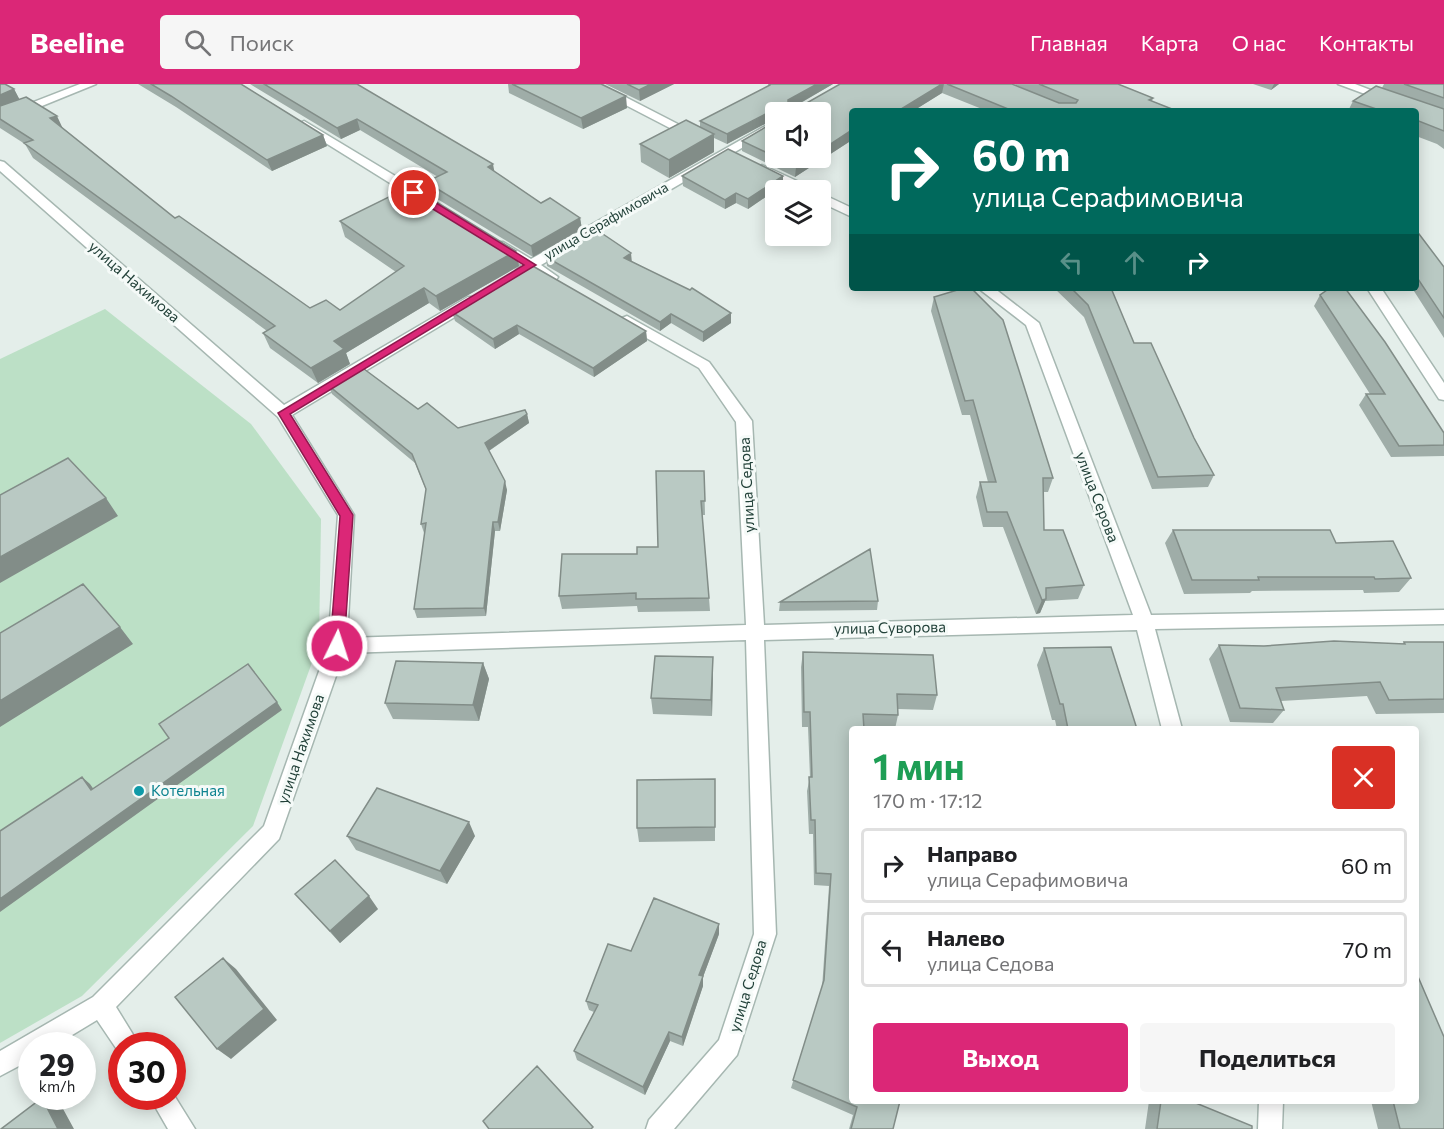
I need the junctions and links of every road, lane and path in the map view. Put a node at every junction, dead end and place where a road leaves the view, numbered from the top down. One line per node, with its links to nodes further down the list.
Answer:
1 (90, 84): 6 (street)
2 (591, 84): 8 (street)
3 (1344, 84): 4 (street)
4 (1400, 104)
5 (288, 115): 12 (street)
6 (0, 119)
7 (765, 127): 8 (street, улица Серафимовича)
8 (715, 146): 10 (street); 15 (street, улица Серафимовича)
9 (0, 165): 23 (street, улица Нахимова)
10 (786, 180)
11 (831, 202): 13 (street)
12 (440, 209)
13 (849, 212)
14 (480, 234): 15 (street)
15 (531, 265): 16 (street, улица Серафимовича); 17 (street)
16 (511, 277)
17 (562, 283)
18 (989, 291): 25 (street, улица Серова)
19 (1376, 291): 22 (street)
20 (482, 295): 23 (street)
21 (612, 312): 26 (street, улица Седова)
22 (1444, 395)
23 (284, 413): 27 (street, улица Нахимова)
24 (1444, 617): 25 (street, улица Суворова)
25 (1144, 621): 26 (street, улица Суворова); 28 (street, улица Серова)
26 (755, 631): 27 (street, улица Суворова); 35 (street, улица Седова)
27 (337, 646): 29 (street, улица Нахимова)
28 (1171, 726)
29 (101, 1005): 30 (street); 31 (street, улица Нахимова)
30 (119, 1032)
31 (0, 1064)
32 (1271, 1104): 36 (street)
33 (170, 1110): 34 (street)
34 (183, 1129)
35 (658, 1129)
36 (1270, 1129)

